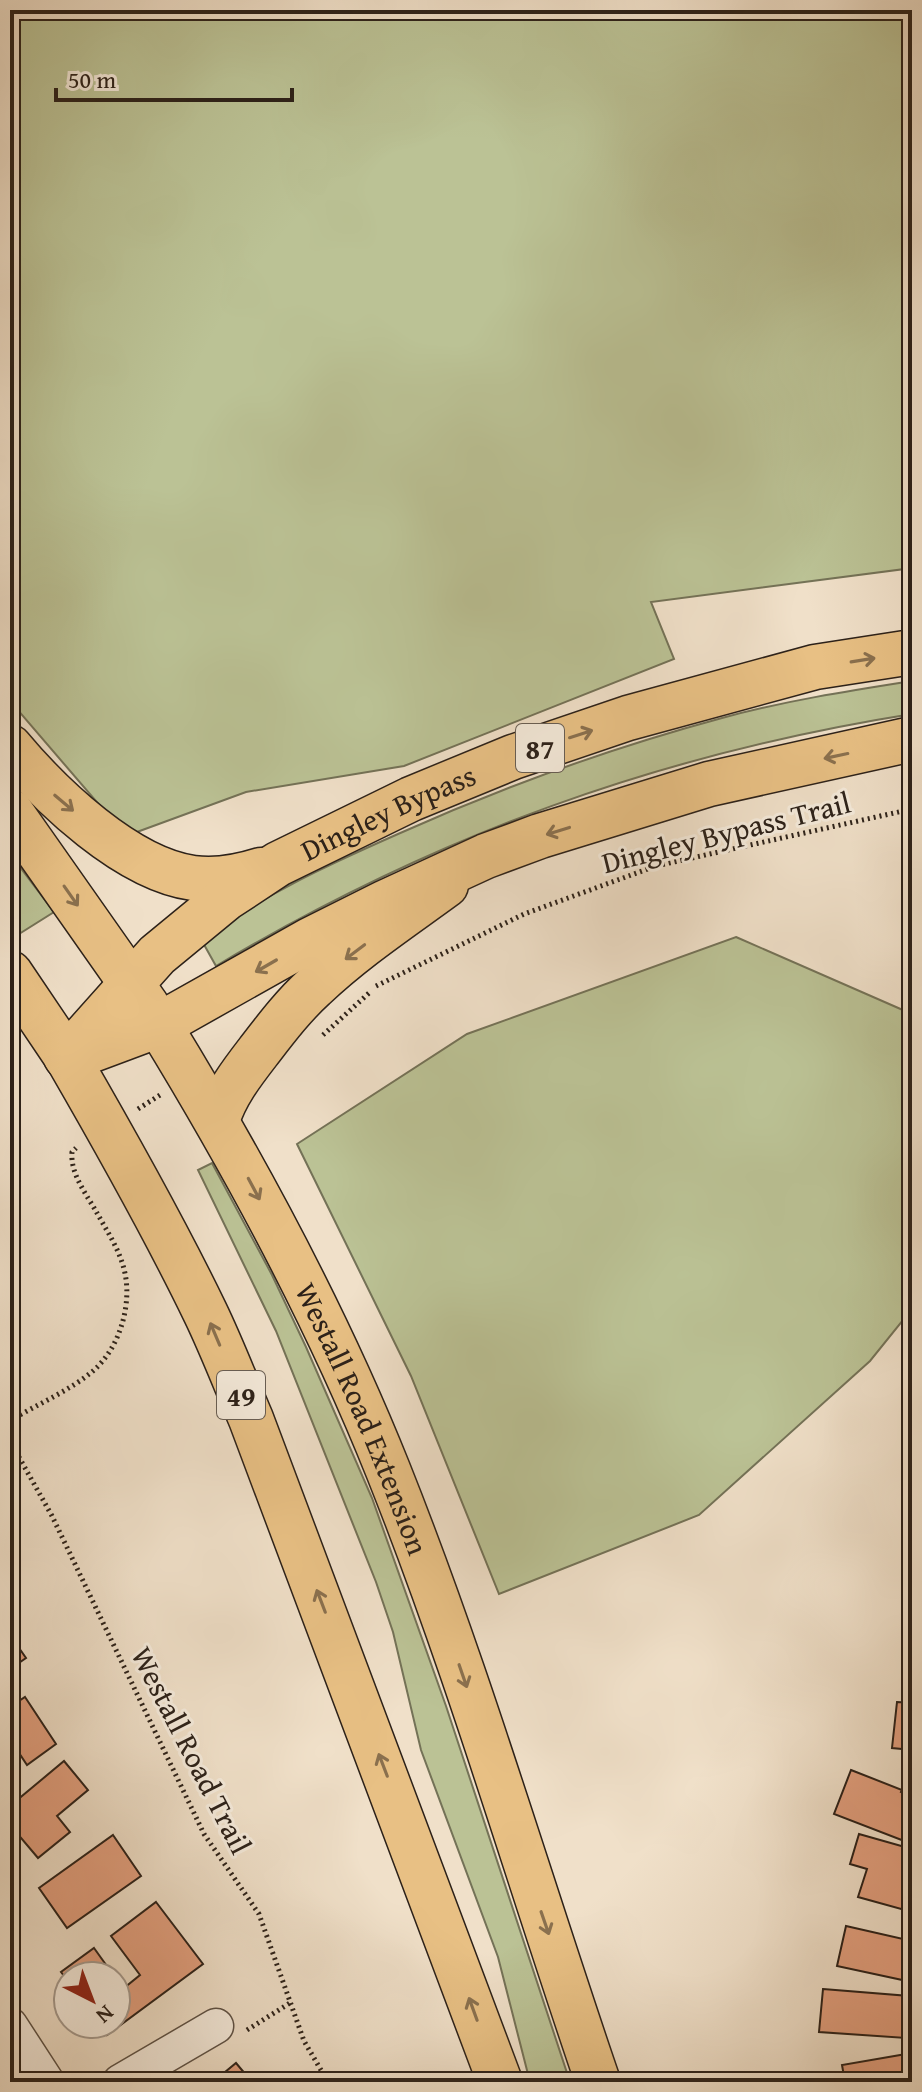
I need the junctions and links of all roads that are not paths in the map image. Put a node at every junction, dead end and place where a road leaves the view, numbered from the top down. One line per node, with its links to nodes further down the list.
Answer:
1 (912, 652): 6 (main road, Dingley Bypass / 87, one-way to 1)
2 (912, 739): 5 (main road, one-way to 5)
3 (10, 747): 6 (main road, one-way to 6)
4 (10, 811): 8 (main road, Westall Road Extension, one-way to 8)
5 (486, 856): 9 (main road, one-way to 9); 11 (main road, one-way to 11)
6 (278, 864): 8 (main road, Dingley Bypass / 87)
7 (10, 973): 10 (main road, 49)
8 (132, 982): 9 (main road, Westall Road Extension); 10 (main road, 87)
9 (159, 1025): 10 (main road); 11 (main road, Westall Road Extension)
10 (67, 1058): 16 (main road, 49, one-way to 10)
11 (217, 1121): 17 (main road, Westall Road Extension, one-way to 17)
12 (10, 2025): 14 (street)
13 (216, 2026): 15 (street)
14 (47, 2082)
15 (120, 2082)
16 (500, 2082)
17 (598, 2082)

